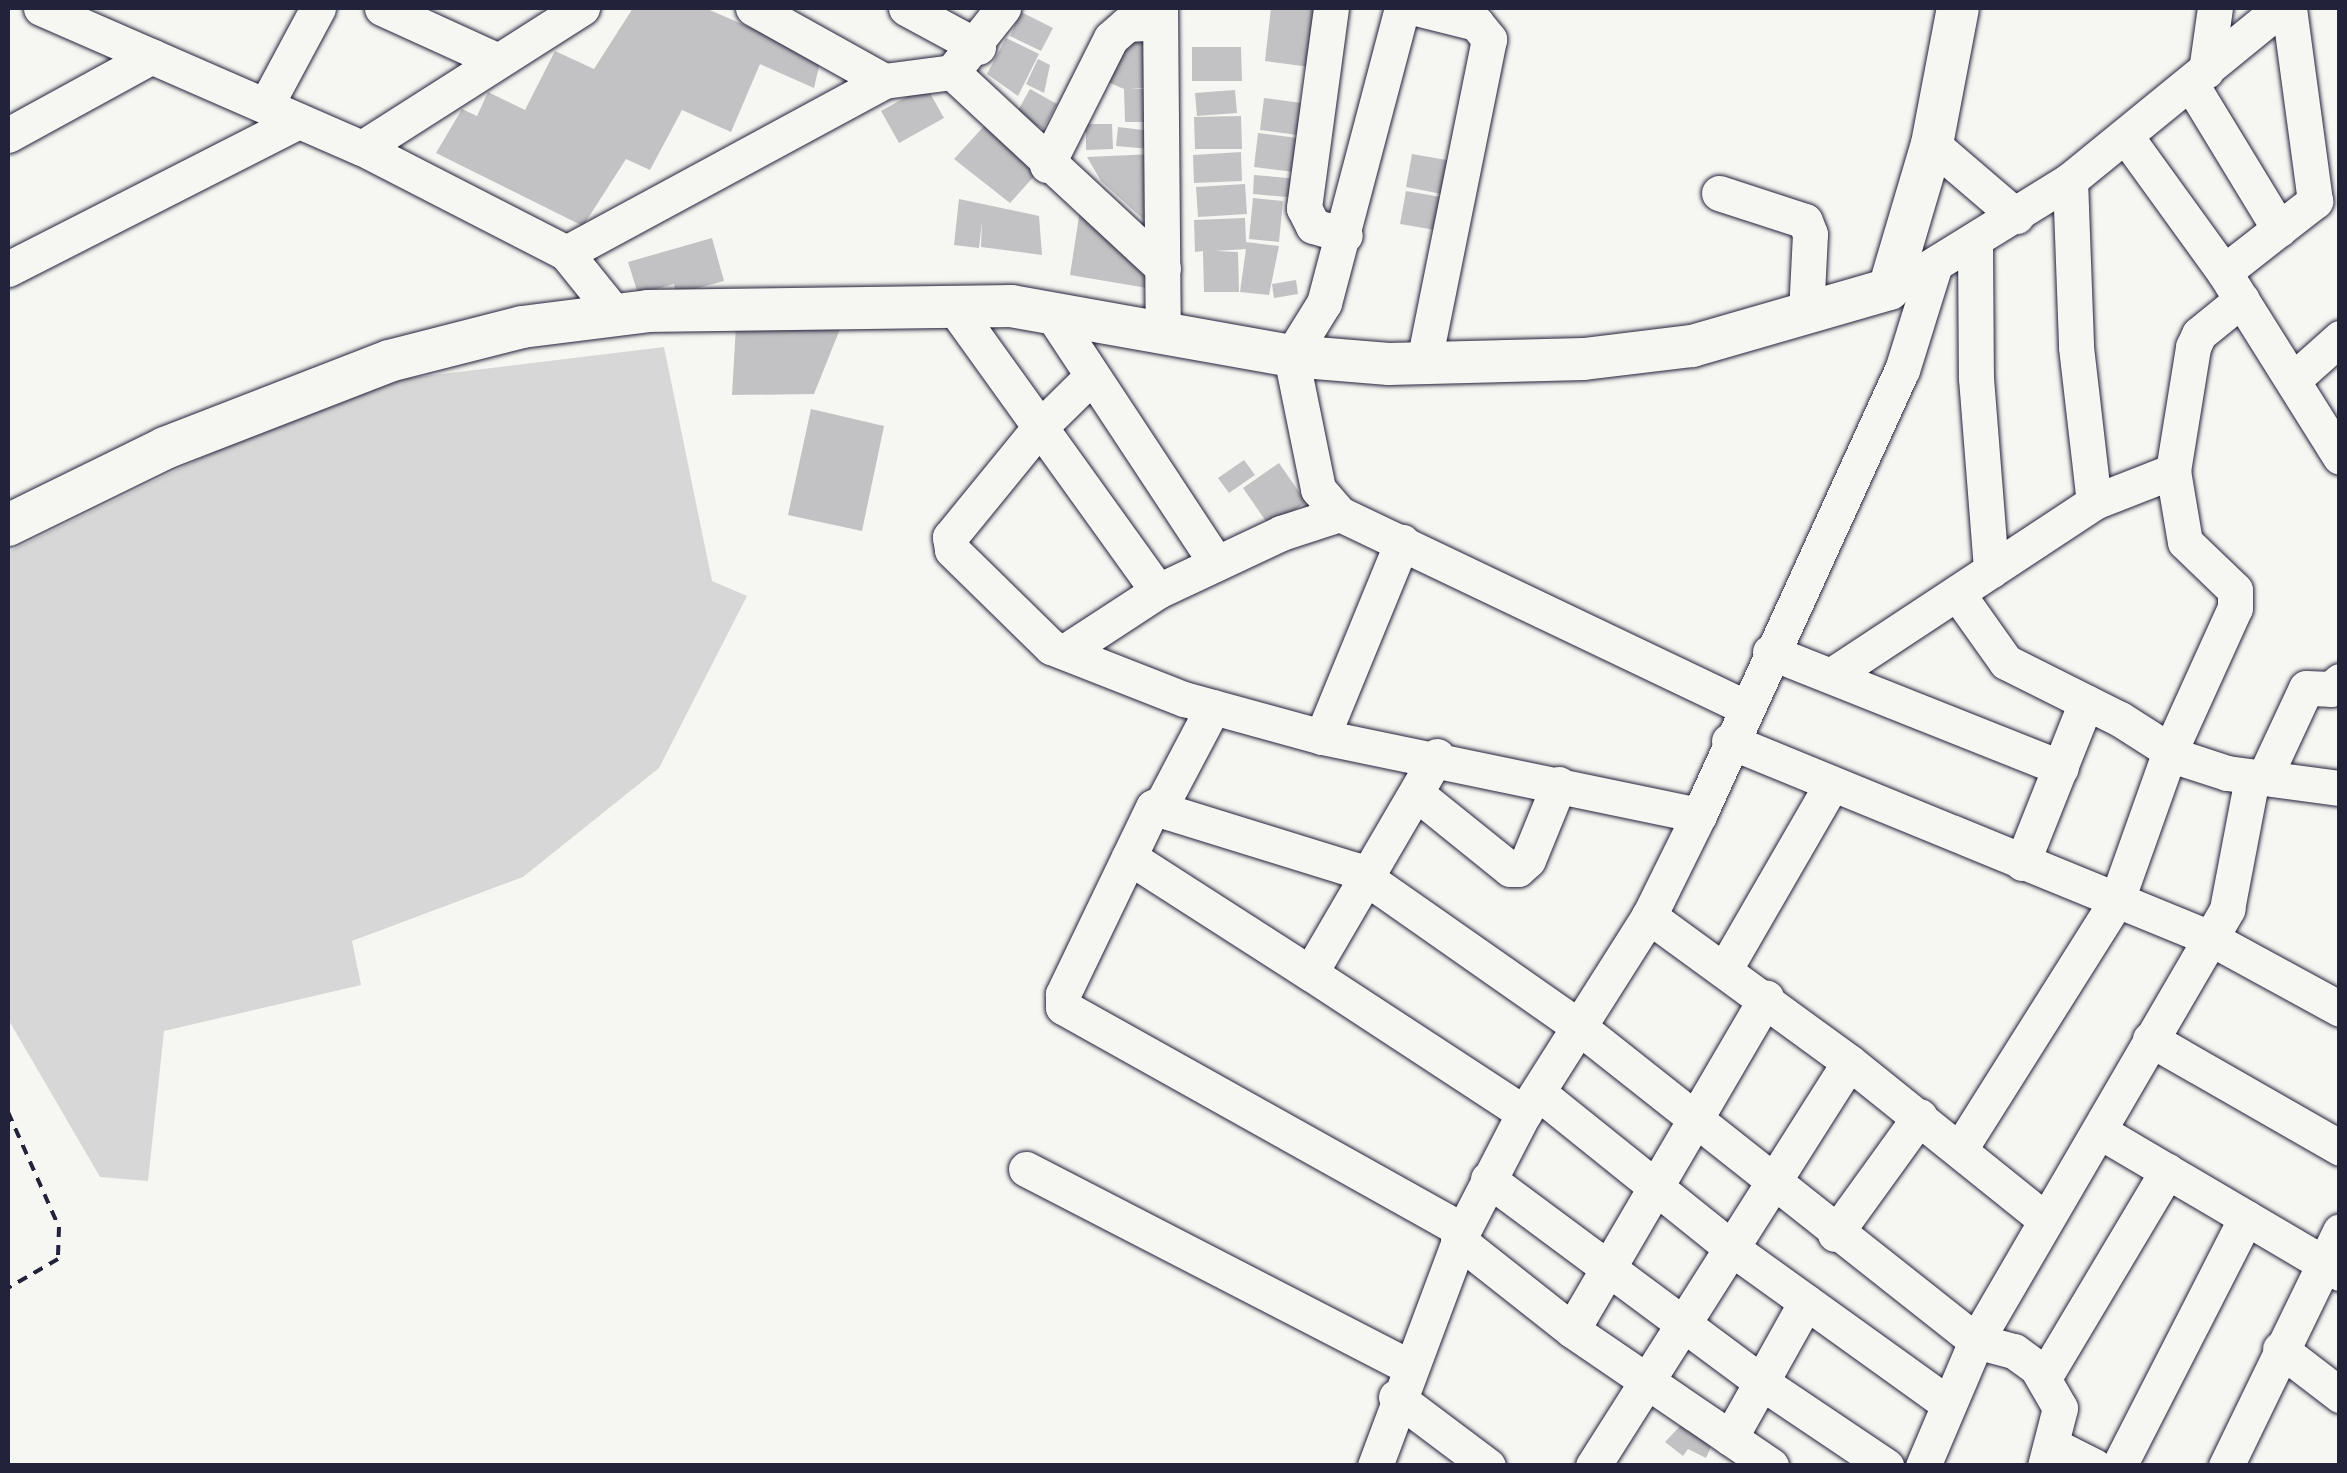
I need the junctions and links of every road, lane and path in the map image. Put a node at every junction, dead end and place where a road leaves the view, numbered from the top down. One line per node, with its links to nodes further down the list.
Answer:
1 (42, 8): 17 (street)
2 (318, 8): 22 (street)
3 (382, 8): 18 (street)
4 (582, 8): 18 (street)
5 (753, 8): 21 (street)
6 (906, 8): 16 (street)
7 (1002, 8): 16 (street)
8 (1331, 8): 33 (street)
9 (1402, 8): 33 (street)
10 (1416, 8): 48 (street)
11 (1958, 8): 26 (main road)
12 (2215, 8): 20 (street)
13 (2281, 8): 20 (street)
14 (2289, 8): 32 (street)
15 (1160, 15): 28 (street); 37 (street)
16 (978, 47): 19 (street)
17 (152, 56): 22 (street); 24 (street)
18 (496, 60): 27 (street)
19 (952, 72): 21 (street); 28 (street)
20 (2198, 78): 25 (street); 32 (street)
21 (884, 81): 35 (street)
22 (266, 105): 23 (street)
23 (298, 122): 27 (street); 38 (street)
24 (8, 134)
25 (2126, 138): 29 (street); 39 (street)
26 (1932, 144): 31 (street); 40 (main road)
27 (362, 148): 35 (street)
28 (1047, 165): 37 (street)
29 (2070, 180): 31 (street); 54 (street)
30 (1718, 193): 43 (street)
31 (2016, 216): 34 (street)
32 (2280, 229): 39 (street)
33 (1344, 235): 47 (street)
34 (1975, 244): 36 (street); 59 (street)
35 (566, 254): 44 (street)
36 (1934, 267): 40 (street); 63 (street)
37 (1164, 268): 45 (street)
38 (8, 269)
39 (2233, 286): 50 (street); 53 (street)
40 (1888, 289): 43 (main road)
41 (953, 306): 42 (main road); 44 (main road); 51 (street)
42 (1050, 311): 45 (main road); 49 (street)
43 (1806, 314): 48 (main road)
44 (616, 315): 56 (main road)
45 (1163, 328): 47 (main road)
46 (2340, 338): 50 (street)
47 (1291, 356): 48 (main road); 55 (street)
48 (1424, 361)
49 (1092, 376): 51 (street); 58 (street)
50 (2294, 379): 52 (street)
51 (1039, 428): 60 (street); 62 (street)
52 (2338, 452)
53 (2173, 470): 54 (street); 71 (street)
54 (2094, 502): 59 (street)
55 (1340, 514): 57 (street); 58 (street)
56 (8, 524)
57 (1402, 542): 68 (street); 69 (street)
58 (1216, 563): 60 (street)
59 (1990, 570): 61 (street)
60 (1158, 591): 62 (street)
61 (1957, 592): 64 (street); 66 (street)
62 (1066, 651): 67 (street)
63 (1770, 652): 64 (street); 68 (street)
64 (1832, 675): 73 (street)
65 (2340, 681): 74 (street)
66 (2086, 702): 71 (street); 73 (street)
67 (1213, 707): 69 (street); 79 (street)
68 (1746, 708): 70 (street)
69 (1322, 737): 72 (street)
70 (1729, 741): 76 (street); 80 (street)
71 (2170, 751): 74 (street); 84 (street)
72 (1437, 756): 75 (street); 78 (street)
73 (2061, 768): 82 (street)
74 (2258, 778): 77 (street); 86 (street)
75 (1559, 784): 78 (street); 80 (street)
76 (1831, 785): 82 (street); 87 (street)
77 (2340, 788)
78 (1417, 794): 83 (street)
79 (1163, 802): 81 (street); 83 (street)
80 (1699, 815): 85 (street)
81 (1129, 857): 88 (street); 110 (street)
82 (2022, 863): 84 (street)
83 (1366, 882): 88 (street); 91 (street)
84 (2117, 900): 86 (street); 100 (street)
85 (1649, 916): 87 (street); 91 (street)
86 (2210, 938): 90 (street); 92 (street)
87 (1726, 966): 89 (street)
88 (1310, 974): 94 (street)
89 (1766, 998): 93 (street); 97 (street)
90 (2340, 1009)
91 (1579, 1026): 94 (street); 97 (street)
92 (2150, 1039): 98 (street); 99 (street)
93 (1849, 1062): 96 (street); 104 (street)
94 (1532, 1103): 103 (street); 105 (street)
95 (8, 1112): 114 (path)
96 (1920, 1116): 100 (street); 109 (street)
97 (1698, 1118): 104 (street); 105 (street)
98 (2098, 1131): 102 (street); 107 (street)
99 (2340, 1148)
100 (1960, 1149): 107 (street)
101 (1026, 1168): 121 (street)
102 (2166, 1171): 106 (street); 120 (street)
103 (1488, 1178): 110 (street); 112 (street)
104 (1775, 1186): 109 (street); 111 (street)
105 (1656, 1188): 111 (street); 112 (street)
106 (2246, 1218): 113 (street); 135 (street)
107 (2044, 1219): 118 (street)
108 (2340, 1231): 113 (street)
109 (1834, 1234): 118 (street)
110 (1460, 1236): 117 (street); 121 (street)
111 (1734, 1250): 115 (street); 116 (street)
112 (1608, 1268): 116 (street); 117 (street)
113 (2332, 1268): 119 (street)
114 (8, 1288)
115 (1806, 1302): 123 (street); 125 (street)
116 (1684, 1325): 122 (street); 123 (street)
117 (1572, 1330): 122 (street)
118 (1976, 1341): 120 (street); 125 (street)
119 (2280, 1349): 124 (street); 136 (street)
120 (2045, 1376): 127 (street)
121 (1402, 1382): 129 (street); 130 (street)
122 (1647, 1382): 126 (street); 128 (street)
123 (1761, 1382): 126 (street); 132 (street)
124 (2340, 1394)
125 (1948, 1404): 133 (street)
126 (1730, 1438): 131 (street)
127 (2050, 1456): 134 (street)
128 (1600, 1463)
129 (1375, 1466)
130 (1488, 1466)
131 (1771, 1466)
132 (1886, 1466)
133 (1923, 1466)
134 (2094, 1466)
135 (2120, 1466)
136 (2226, 1466)

